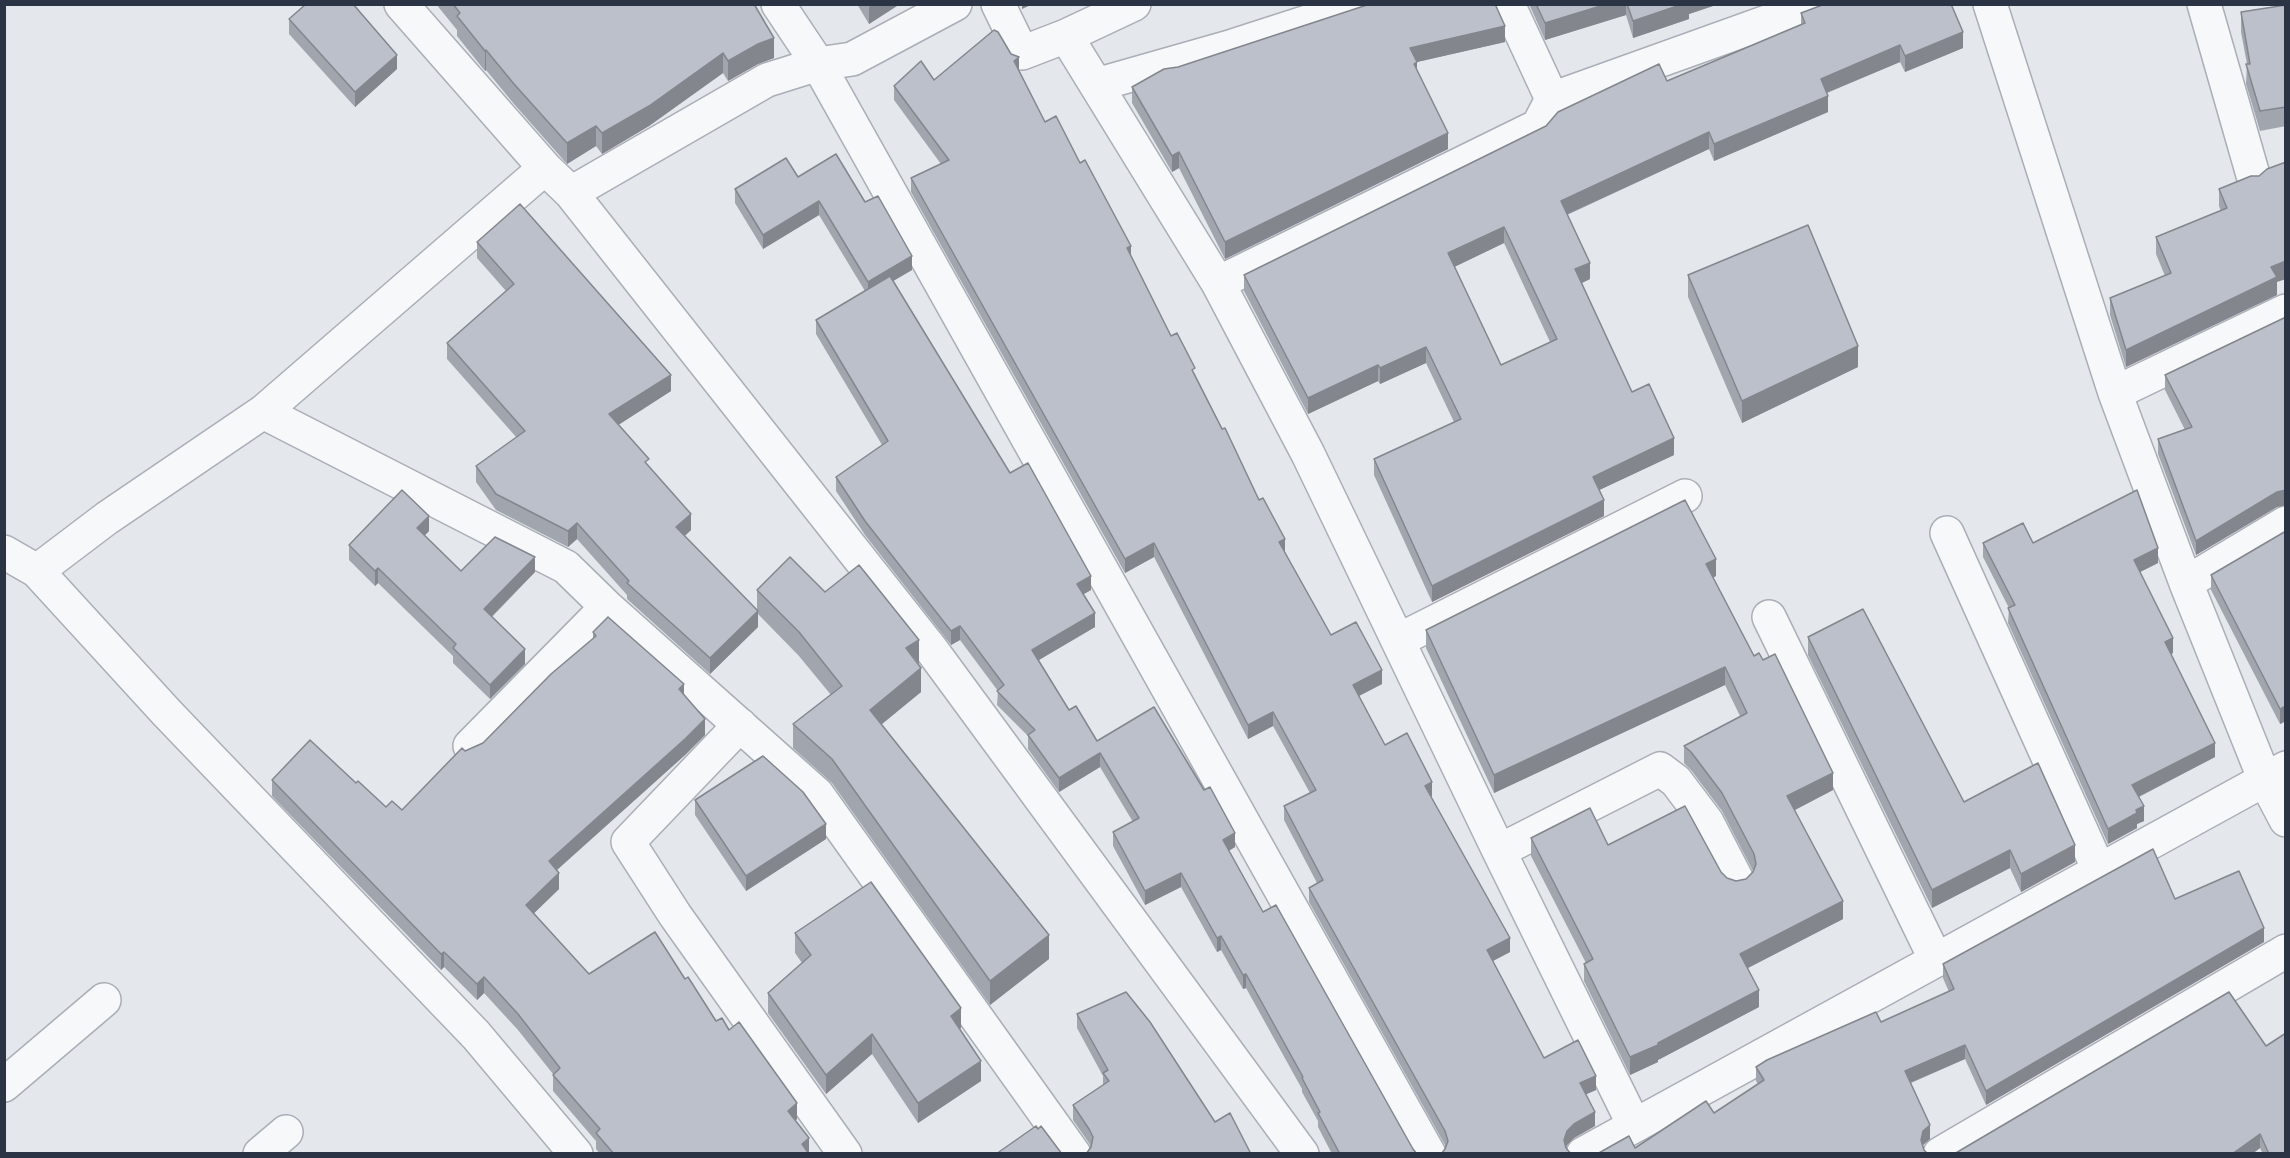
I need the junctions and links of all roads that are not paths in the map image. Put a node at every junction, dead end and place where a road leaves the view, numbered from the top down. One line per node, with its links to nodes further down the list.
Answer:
1 (401, 4): 15 (street)
2 (778, 4): 12 (street)
3 (956, 4): 12 (street)
4 (998, 4): 11 (street)
5 (1134, 4): 11 (street)
6 (1363, 4): 13 (street)
7 (1508, 4): 14 (street)
8 (1816, 4): 14 (street)
9 (1990, 4): 20 (street)
10 (2204, 4): 16 (street)
11 (1066, 36): 13 (street)
12 (818, 64): 17 (street); 49 (street)
13 (1096, 85): 18 (street)
14 (1552, 99): 18 (street)
15 (545, 168): 17 (street); 21 (street)
16 (2253, 175)
17 (571, 194): 48 (street)
18 (1218, 283): 30 (street)
19 (2286, 311): 20 (street)
20 (2115, 393): 27 (street)
21 (263, 412): 26 (street); 28 (street)
22 (1685, 495): 30 (street)
23 (2286, 523): 27 (street)
24 (1947, 533): 36 (street)
25 (4, 552): 26 (street)
26 (37, 571): 44 (street)
27 (2186, 583): 33 (street)
28 (607, 607): 31 (street); 32 (street)
29 (1769, 617): 39 (street)
30 (1399, 640): 35 (street)
31 (740, 724): 46 (street); 47 (street)
32 (470, 746)
33 (2275, 774): 34 (street); 36 (street)
34 (2286, 820)
35 (1499, 851): 37 (street); 42 (street)
36 (2099, 870): 39 (street)
37 (1737, 880)
38 (2286, 951): 51 (street)
39 (1936, 960): 42 (street)
40 (104, 1000): 41 (street)
41 (4, 1085)
42 (1634, 1125): 50 (street)
43 (285, 1132): 45 (street)
44 (564, 1149)
45 (260, 1154)
46 (845, 1154)
47 (1074, 1154)
48 (1302, 1154)
49 (1429, 1154)
50 (1583, 1154)
51 (1940, 1154)

